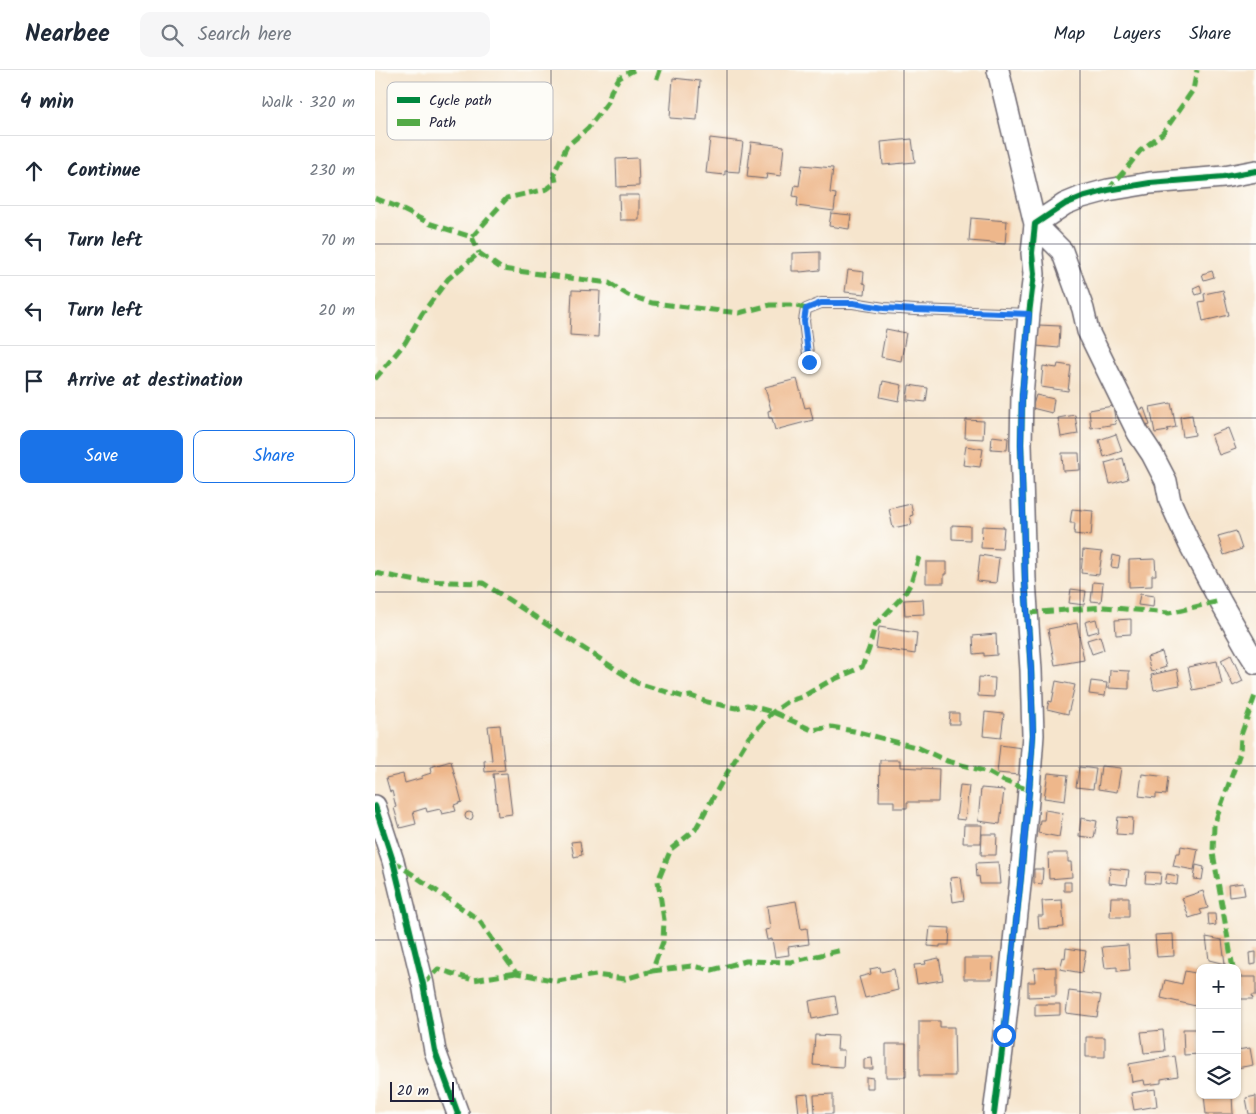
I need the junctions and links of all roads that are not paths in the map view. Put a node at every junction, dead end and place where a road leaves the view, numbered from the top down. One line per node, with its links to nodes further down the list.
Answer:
1 (998, 70): 3 (street)
2 (1256, 171): 3 (street)
3 (1035, 224): 4 (street); 6 (street)
4 (1029, 314): 5 (lane); 9 (street)
5 (809, 362)
6 (1256, 663)
7 (375, 806): 8 (street)
8 (458, 1114)
9 (994, 1114)

